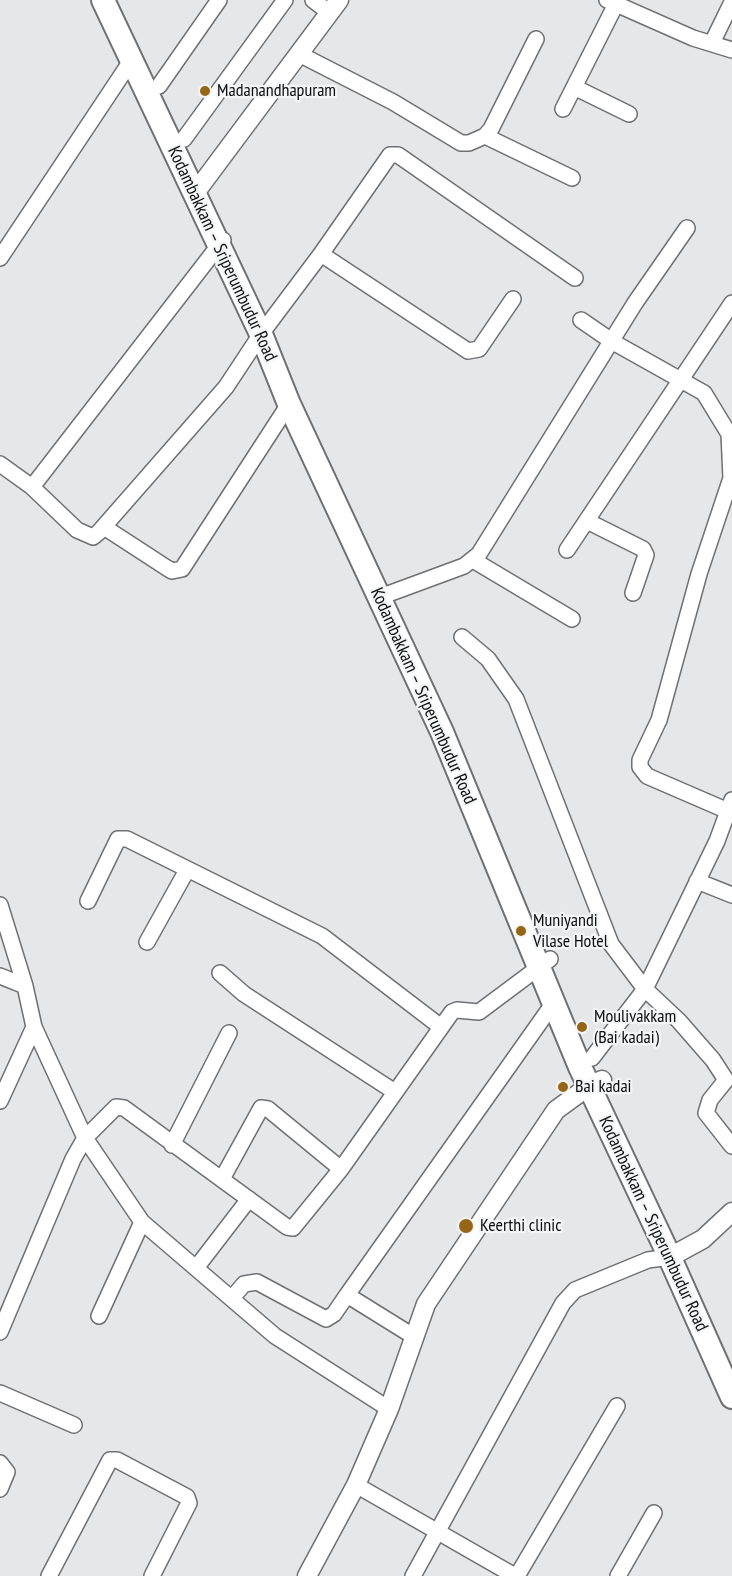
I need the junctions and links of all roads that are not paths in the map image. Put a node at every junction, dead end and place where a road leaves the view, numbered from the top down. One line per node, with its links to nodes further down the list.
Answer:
1 (103, 0): 13 (main road, Kodambakkam – Sriperumbudur Road)
2 (119, 0): 14 (main road, Kodambakkam – Sriperumbudur Road)
3 (219, 0): 14 (street)
4 (285, 0): 19 (street)
5 (314, 0): 8 (street)
6 (611, 2): 10 (street); 15 (street)
7 (732, 2): 10 (street)
8 (334, 6): 12 (street)
9 (536, 39): 18 (street)
10 (712, 43): 11 (street)
11 (732, 50)
12 (299, 54): 18 (street); 21 (street)
13 (131, 62): 21 (main road, Kodambakkam – Sriperumbudur Road); 25 (street)
14 (159, 86): 19 (main road, Kodambakkam – Sriperumbudur Road)
15 (574, 87): 16 (street); 17 (street)
16 (563, 109)
17 (629, 114)
18 (485, 136): 20 (street)
19 (184, 139): 21 (main road, Kodambakkam – Sriperumbudur Road)
20 (572, 178)
21 (199, 188): 23 (main road, Kodambakkam – Sriperumbudur Road)
22 (687, 228): 31 (street)
23 (221, 242): 30 (main road, Kodambakkam – Sriperumbudur Road); 35 (street)
24 (321, 254): 26 (street); 27 (street); 30 (street)
25 (0, 258)
26 (575, 278)
27 (513, 299)
28 (732, 303): 32 (street)
29 (581, 320): 31 (street)
30 (265, 329): 33 (main road, Kodambakkam – Sriperumbudur Road); 37 (street); 41 (main road, Kodambakkam – Sriperumbudur Road)
31 (613, 342): 32 (street); 39 (street)
32 (680, 379): 36 (street); 44 (street)
33 (289, 404): 37 (street); 41 (main road, Kodambakkam – Sriperumbudur Road)
34 (0, 464): 35 (street)
35 (32, 487): 37 (street)
36 (587, 521): 38 (street); 40 (street)
37 (104, 527)
38 (567, 550)
39 (473, 560): 41 (street); 42 (street)
40 (633, 593)
41 (385, 595): 51 (main road, Kodambakkam – Sriperumbudur Road)
42 (573, 619)
43 (462, 637): 55 (street)
44 (730, 806): 46 (street)
45 (187, 870): 48 (street); 50 (street); 58 (street)
46 (698, 881): 47 (street); 55 (street)
47 (732, 896)
48 (88, 901)
49 (0, 905): 54 (street)
50 (147, 942)
51 (545, 963): 56 (main road, Kodambakkam – Sriperumbudur Road); 58 (street); 60 (main road, Kodambakkam – Sriperumbudur Road)
52 (220, 973): 61 (street)
53 (0, 976): 54 (street)
54 (25, 986): 57 (street)
55 (645, 989): 60 (street); 65 (street)
56 (555, 1002): 60 (main road, Kodambakkam – Sriperumbudur Road); 73 (street)
57 (34, 1027): 62 (street); 63 (street)
58 (441, 1027): 61 (street)
59 (230, 1033): 64 (street)
60 (591, 1073): 71 (main road, Kodambakkam – Sriperumbudur Road); 77 (street)
61 (395, 1092): 66 (street)
62 (0, 1101)
63 (85, 1138): 64 (street); 70 (street); 76 (street)
64 (172, 1145): 67 (street)
65 (732, 1146)
66 (342, 1169): 67 (street); 68 (street)
67 (222, 1179): 68 (street)
68 (249, 1199): 72 (street)
69 (732, 1212): 71 (street)
70 (142, 1222): 72 (street); 75 (street)
71 (675, 1255): 78 (main road, Kodambakkam – Sriperumbudur Road); 80 (main road, Kodambakkam – Sriperumbudur Road); 88 (street)
72 (196, 1268): 74 (street)
73 (347, 1295): 74 (street); 77 (street)
74 (232, 1298): 82 (street)
75 (99, 1316)
76 (0, 1332)
77 (413, 1336): 82 (street)
78 (732, 1360)
79 (0, 1393): 83 (street)
80 (732, 1397)
81 (617, 1406): 93 (street)
82 (389, 1409): 85 (street)
83 (74, 1425)
84 (0, 1463): 86 (street)
85 (356, 1485): 88 (street); 91 (street)
86 (0, 1489)
87 (654, 1513): 94 (street)
88 (438, 1531): 92 (street); 93 (street)
89 (49, 1576): 90 (street)
90 (152, 1576)
91 (307, 1576)
92 (413, 1576)
93 (516, 1576)
94 (618, 1576)

